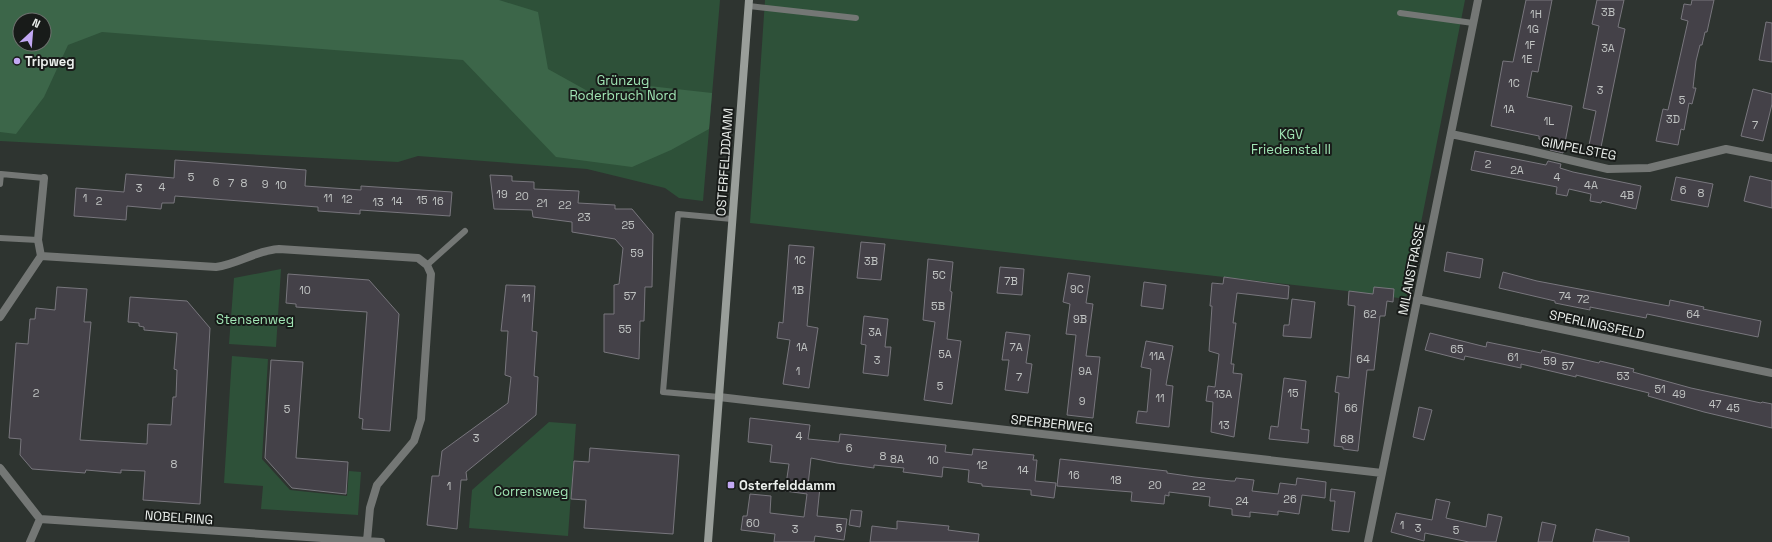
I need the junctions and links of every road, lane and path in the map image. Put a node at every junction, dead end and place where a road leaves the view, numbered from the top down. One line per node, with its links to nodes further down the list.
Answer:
1 (1478, 0): 5 (street, MILANSTRASSE)
2 (749, 3): 4 (lane); 10 (street, OSTERFELDDAMM)
3 (1400, 13): 5 (lane)
4 (856, 18)
5 (1473, 23): 6 (street, MILANSTRASSE)
6 (1451, 134): 7 (street, GIMPELSTEG); 16 (street, MILANSTRASSE)
7 (1772, 158)
8 (44, 178): 9 (lane); 13 (street)
9 (0, 184)
10 (732, 219): 19 (street, OSTERFELDDAMM); 19 (lane)
11 (464, 231): 15 (lane)
12 (0, 238): 13 (lane)
13 (38, 240): 14 (street)
14 (41, 256): 15 (street); 17 (street)
15 (427, 265): 24 (street)
16 (1417, 300): 18 (street, SPERLINGSFELD); 21 (street, MILANSTRASSE)
17 (0, 317)
18 (1772, 372)
19 (719, 397): 21 (street, SPERBERWEG); 26 (street, OSTERFELDDAMM)
20 (0, 468): 22 (street)
21 (1382, 473): 27 (street, MILANSTRASSE)
22 (40, 519): 23 (street); 24 (street, NOBELRING)
23 (30, 542)
24 (367, 542): 25 (street, NOBELRING)
25 (381, 542)
26 (708, 542)
27 (1368, 542)

